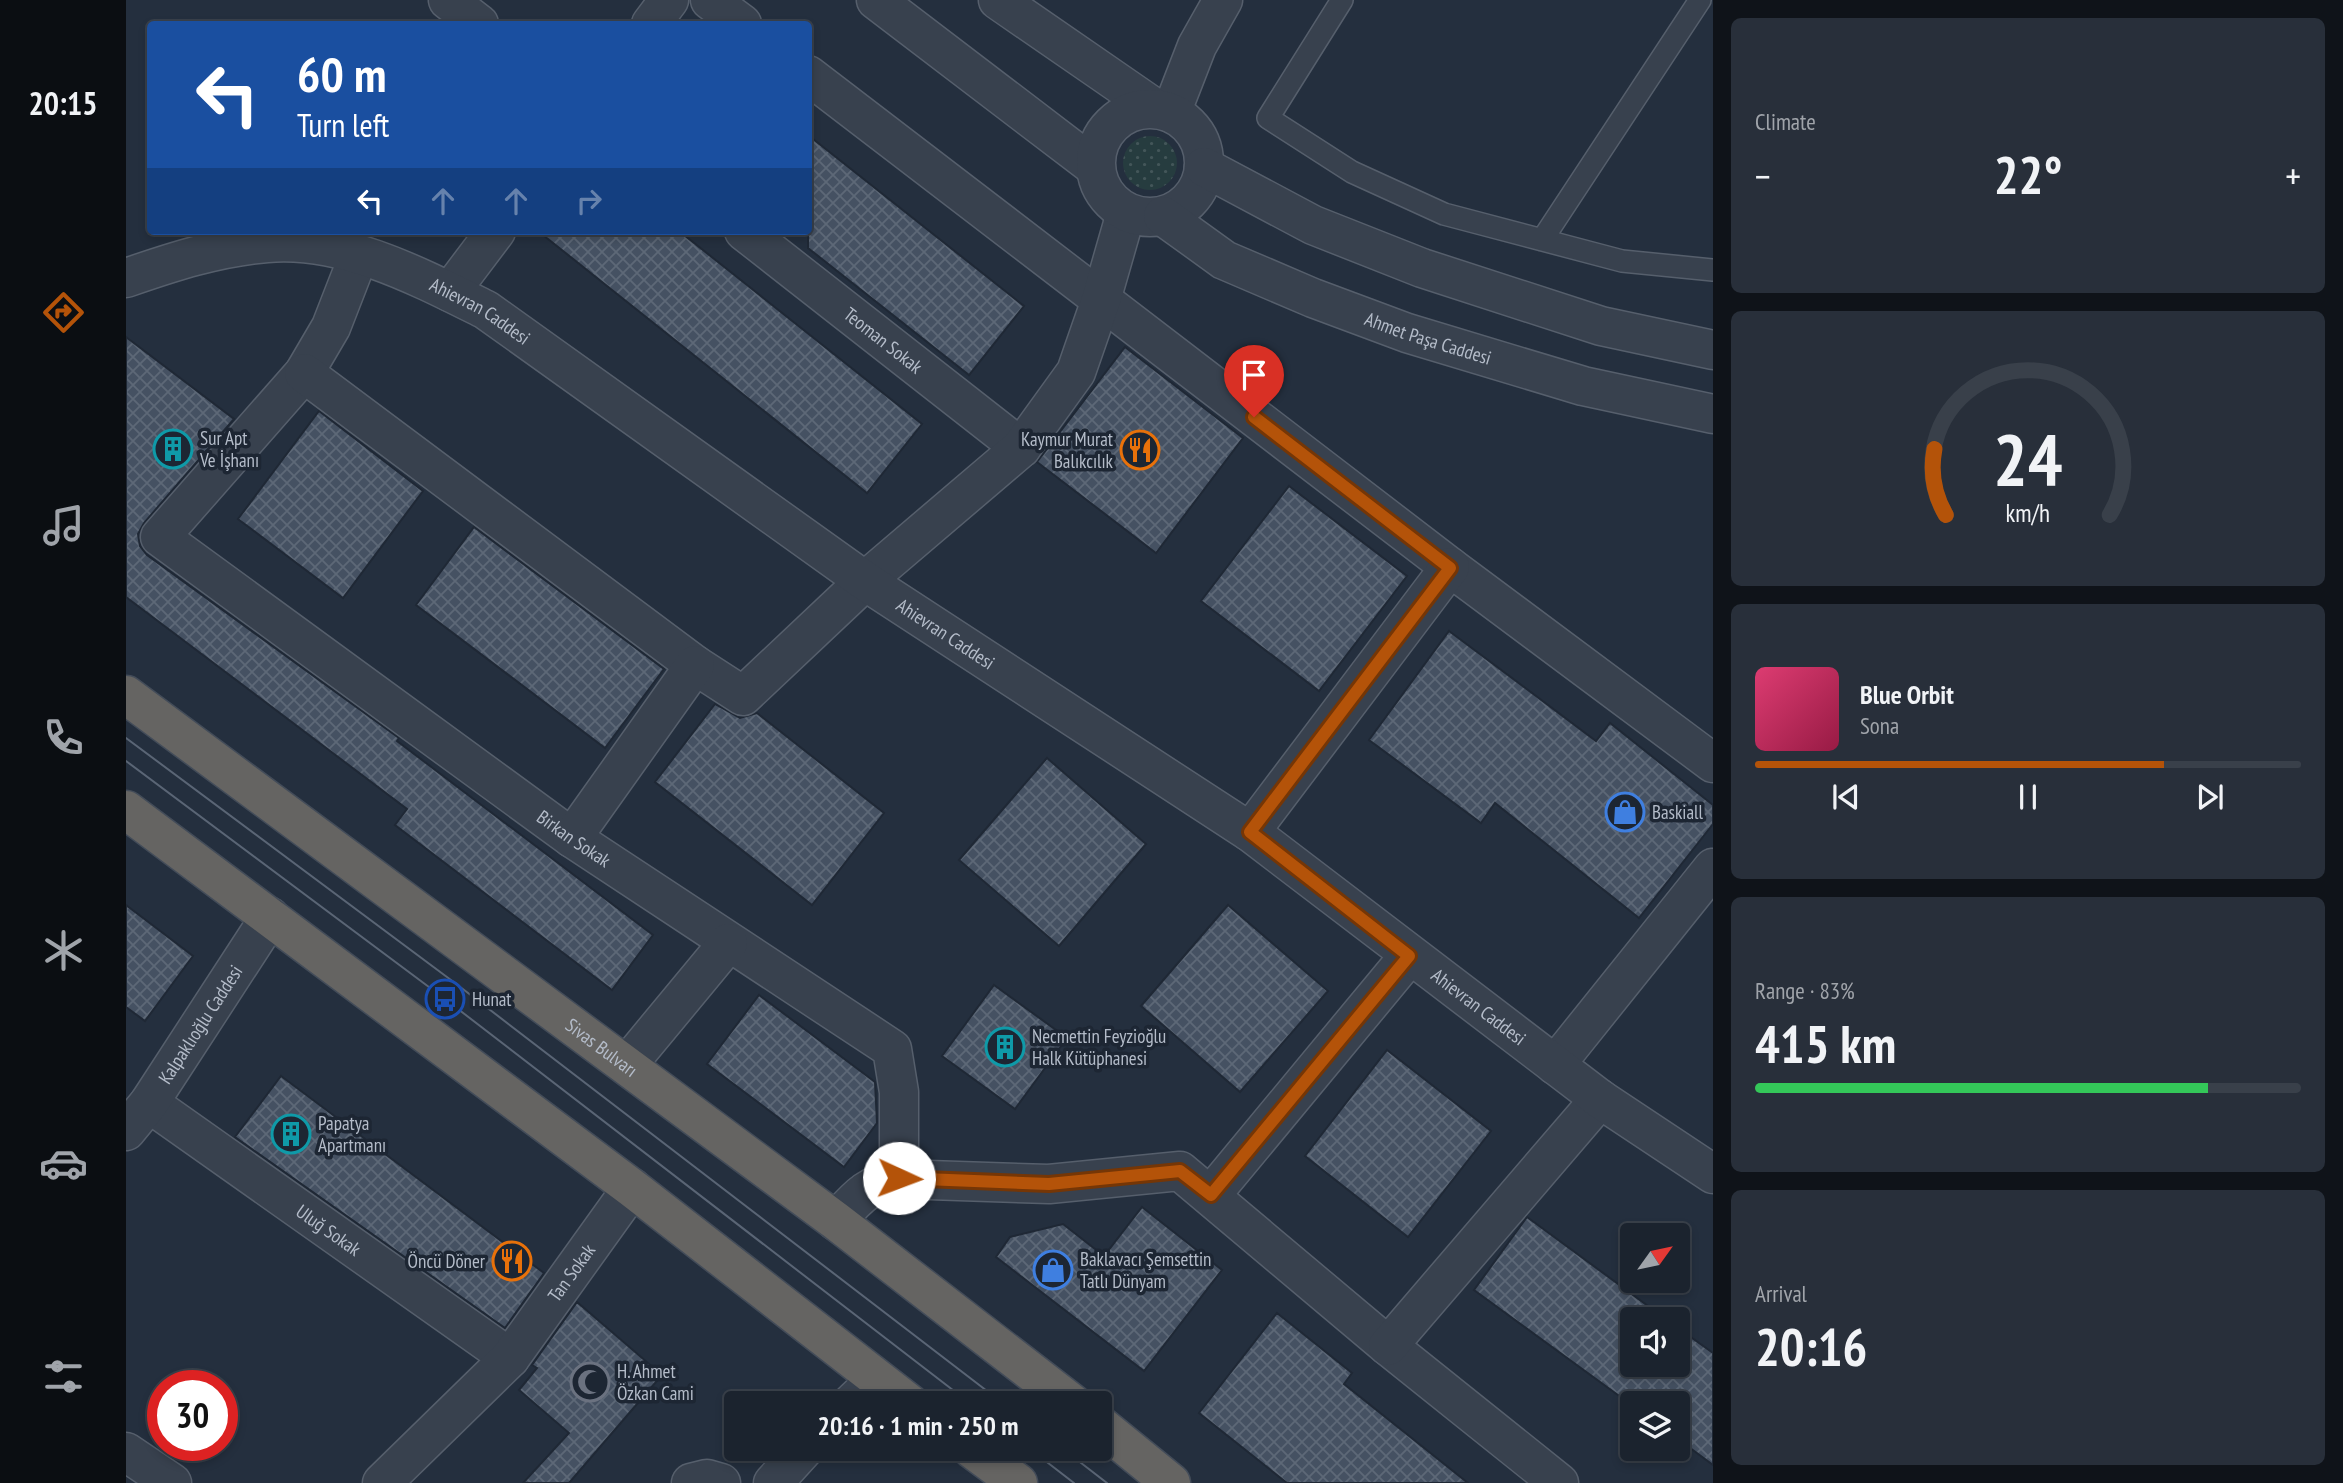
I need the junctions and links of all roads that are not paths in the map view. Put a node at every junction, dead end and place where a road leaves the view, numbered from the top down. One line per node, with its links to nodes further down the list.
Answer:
1 (448, 0): 9 (street)
2 (669, 0): 10 (street)
3 (710, 0): 11 (street)
4 (876, 0): 14 (street)
5 (998, 0): 13 (street)
6 (1223, 0): 13 (street)
7 (1342, 0): 20 (lane)
8 (1700, 0): 20 (lane)
9 (475, 21)
10 (653, 21)
11 (738, 21)
12 (812, 78): 25 (street)
13 (1163, 111): 14 (street); 15 (street)
14 (1095, 167): 16 (street)
15 (1204, 167): 17 (street); 26 (street)
16 (1126, 213): 17 (street); 25 (street)
17 (1163, 216): 28 (street, Ahmet Paşa Caddesi)
18 (493, 235): 24 (street)
19 (749, 235): 29 (street, Teoman Sokak)
20 (1542, 240): 22 (lane)
21 (359, 255): 23 (street, Ahievran Caddesi); 24 (street, Ahievran Caddesi); 27 (street)
22 (1713, 270)
23 (126, 278)
24 (450, 292): 31 (street, Ahievran Caddesi)
25 (1101, 300): 29 (street); 30 (street)
26 (1713, 351)
27 (304, 373): 32 (street); 37 (street, Birkan Sokak)
28 (1713, 414)
29 (1021, 448): 31 (street)
30 (1450, 568): 34 (street); 36 (street)
31 (865, 580): 32 (street); 36 (street, Ahievran Caddesi)
32 (695, 665): 37 (street)
33 (126, 695): 42 (highway, Sivas Bulvarı)
34 (1713, 763)
35 (126, 810): 39 (highway)
36 (1250, 832): 41 (street, Ahievran Caddesi)
37 (572, 838): 40 (street, Birkan Sokak)
38 (1713, 868): 43 (street)
39 (270, 917): 45 (street, Kalpaklıoğlu Caddesi); 48 (highway)
40 (728, 943): 42 (street); 47 (street, Birkan Sokak)
41 (1409, 956): 43 (street, Ahievran Caddesi); 49 (street)
42 (626, 1065): 50 (highway, Sivas Bulvarı)
43 (1555, 1065): 44 (street, Ahievran Caddesi)
44 (1600, 1099): 46 (street, Ahievran Caddesi); 51 (street)
45 (137, 1117): 52 (street, Uluğ Sokak)
46 (1713, 1174)
47 (899, 1178): 49 (street); 50 (street)
48 (632, 1188): 52 (street, Tan Sokak); 53 (highway)
49 (1211, 1195): 51 (street)
50 (836, 1221): 54 (highway, Sivas Bulvarı)
51 (1388, 1346): 66 (street)
52 (510, 1358): 60 (street, Tan Sokak)
53 (864, 1391)
54 (1056, 1391)
55 (1112, 1435): 65 (highway)
56 (126, 1452): 59 (street)
57 (793, 1461): 63 (street)
58 (988, 1461): 64 (highway)
59 (172, 1483)
60 (382, 1483)
61 (691, 1483): 62 (street)
62 (721, 1483)
63 (773, 1483)
64 (1018, 1483)
65 (1171, 1483)
66 (1559, 1483)

